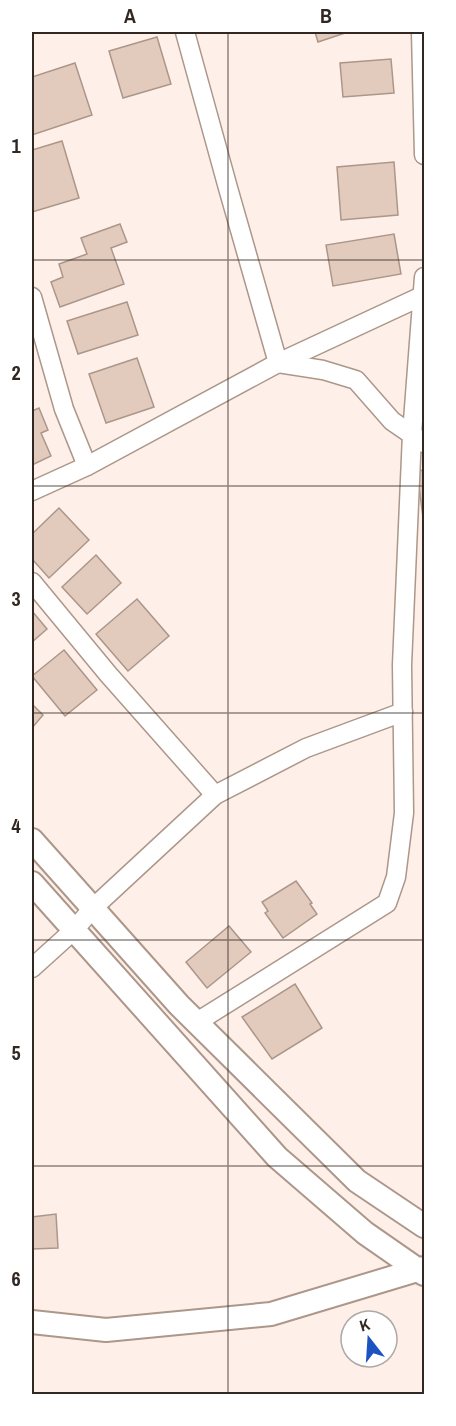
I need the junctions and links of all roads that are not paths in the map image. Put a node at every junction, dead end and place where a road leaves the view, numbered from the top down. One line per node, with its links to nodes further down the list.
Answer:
1 (185, 32): 7 (street)
2 (421, 32): 3 (street)
3 (424, 155)
4 (424, 277): 5 (street)
5 (422, 296): 7 (street); 8 (street)
6 (32, 297): 9 (street)
7 (278, 363): 8 (street); 9 (street)
8 (418, 439): 12 (street)
9 (87, 466): 10 (street)
10 (32, 491)
11 (32, 582): 13 (street)
12 (403, 712): 13 (street); 19 (street)
13 (215, 795): 16 (street)
14 (32, 840): 16 (street)
15 (32, 883): 17 (street)
16 (93, 908): 17 (street); 19 (street)
17 (74, 930): 18 (street); 21 (street)
18 (32, 968)
19 (197, 1022): 20 (street)
20 (424, 1226)
21 (423, 1271): 22 (street)
22 (32, 1322)

